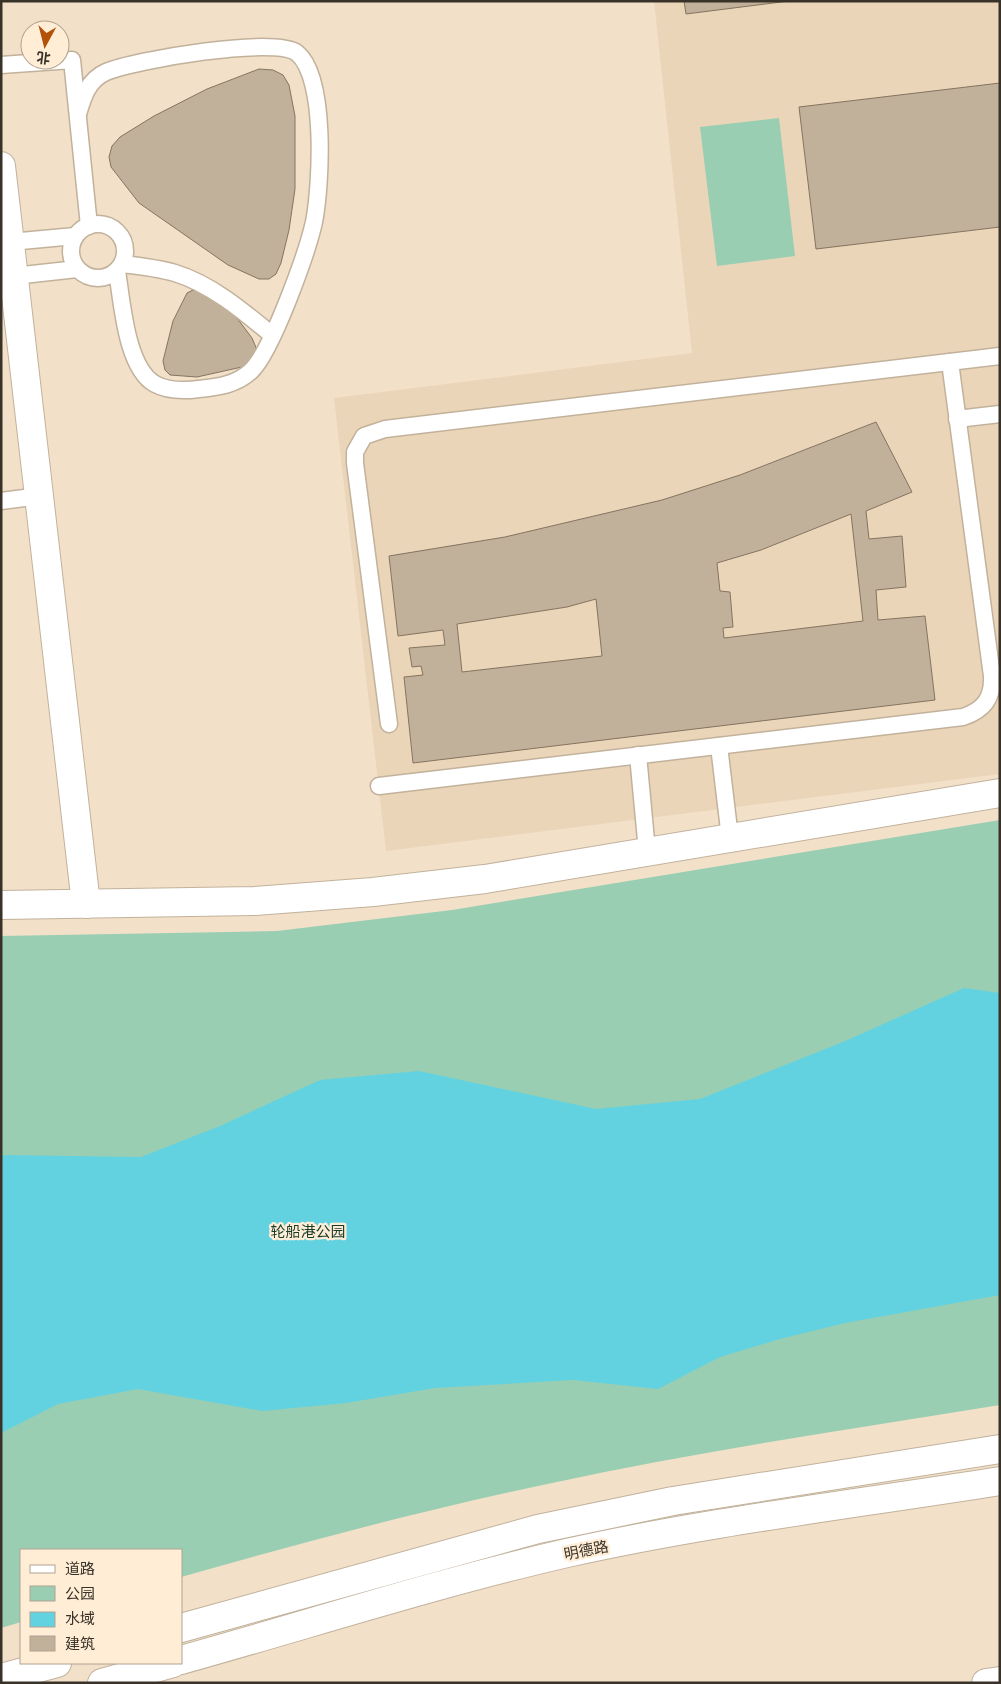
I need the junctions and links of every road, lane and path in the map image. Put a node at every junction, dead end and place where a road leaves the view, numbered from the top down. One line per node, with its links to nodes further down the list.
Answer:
1 (1, 65): 2 (lane)
2 (78, 114): 4 (lane); 10 (lane)
3 (1, 166): 6 (main road)
4 (89, 226): 5 (lane); 7 (lane)
5 (75, 236): 6 (lane); 8 (lane)
6 (10, 242): 9 (main road)
7 (120, 267): 8 (lane); 10 (lane); 10 (lane)
8 (77, 269): 9 (lane)
9 (14, 276): 15 (main road)
10 (272, 335)
11 (1000, 356): 12 (lane)
12 (950, 362): 14 (lane); 17 (lane)
13 (1000, 414): 14 (lane)
14 (957, 419): 18 (lane)
15 (40, 496): 16 (lane); 24 (main road)
16 (1, 501)
17 (389, 724)
18 (719, 746): 19 (lane); 22 (lane)
19 (638, 755): 20 (lane); 23 (lane)
20 (379, 786)
21 (1000, 793): 22 (main road)
22 (730, 838): 23 (main road)
23 (647, 851): 24 (main road)
24 (86, 904): 25 (main road)
25 (1, 905)
26 (1000, 1450): 28 (main road)
27 (1000, 1481): 29 (main road, 明德路)
28 (182, 1628)
29 (182, 1660)
30 (53, 1664): 32 (main road)
31 (169, 1664): 34 (main road)
32 (1, 1678)
33 (1000, 1681): 35 (main road)
34 (102, 1683)
35 (986, 1683)

